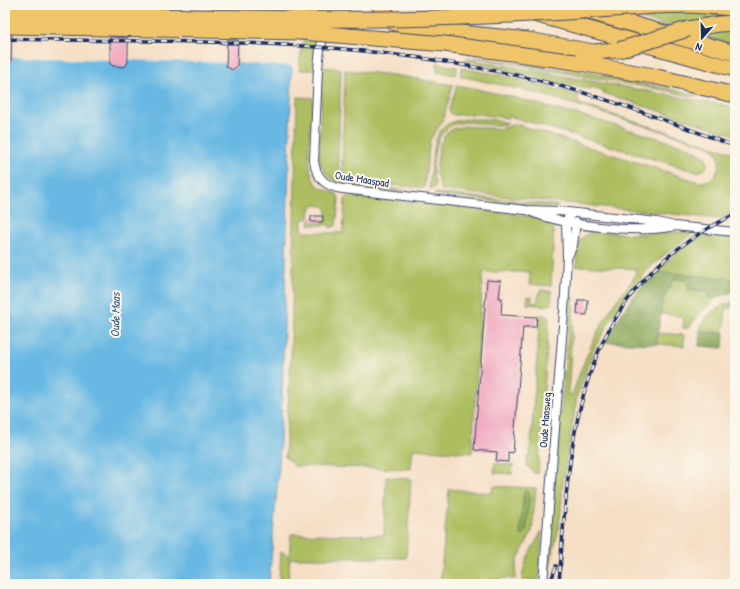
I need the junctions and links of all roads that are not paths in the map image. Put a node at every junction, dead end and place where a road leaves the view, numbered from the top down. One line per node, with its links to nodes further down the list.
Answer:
1 (339, 5): 10 (street, Oude Maaspad)
2 (348, 5): 10 (street, Oude Maaspad)
3 (379, 5): 8 (highway, bridge)
4 (501, 5): 12 (highway)
5 (563, 5): 11 (highway)
6 (735, 8): 7 (highway, bridge)
7 (5, 13)
8 (735, 23)
9 (5, 26): 13 (highway, bridge)
10 (325, 34): 14 (street, Oude Maaspad)
11 (735, 53)
12 (735, 69)
13 (735, 95)
14 (526, 210): 15 (street, Oude Maaspad); 16 (street, Oude Maaspad)
15 (572, 213): 16 (street); 17 (street); 18 (street)
16 (566, 221): 17 (street); 20 (street, Oude Maasweg)
17 (576, 222): 18 (street); 20 (street, Oude Maasweg)
18 (674, 226): 19 (street)
19 (735, 232)
20 (567, 257): 21 (street, Oude Maasweg)
21 (543, 584)

